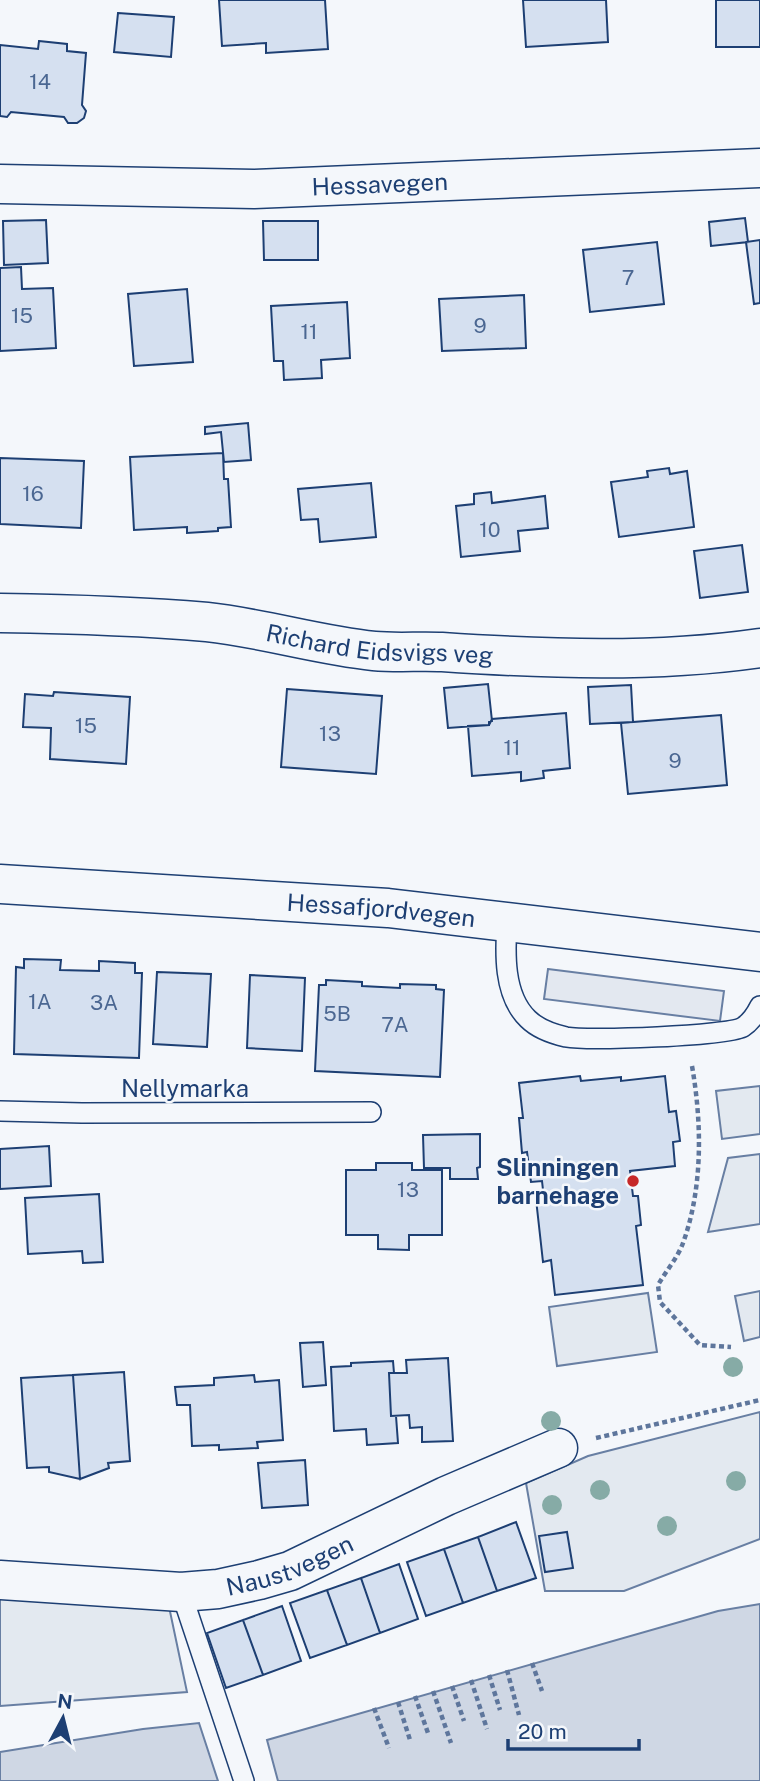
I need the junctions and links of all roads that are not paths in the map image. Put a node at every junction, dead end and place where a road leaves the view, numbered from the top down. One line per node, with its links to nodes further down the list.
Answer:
1 (760, 168): 2 (street, Hessavegen)
2 (0, 184)
3 (0, 613): 4 (street, Richard Eidsvigs veg)
4 (760, 648)
5 (0, 884): 6 (street, Hessafjordvegen)
6 (507, 921): 7 (street, Hessafjordvegen); 8 (lane)
7 (760, 951)
8 (760, 1006)
9 (0, 1111): 10 (lane, Nellymarka)
10 (370, 1112)
11 (558, 1448): 13 (street, Naustvegen)
12 (0, 1580): 13 (street, Naustvegen)
13 (181, 1592): 14 (lane)
14 (244, 1781)

